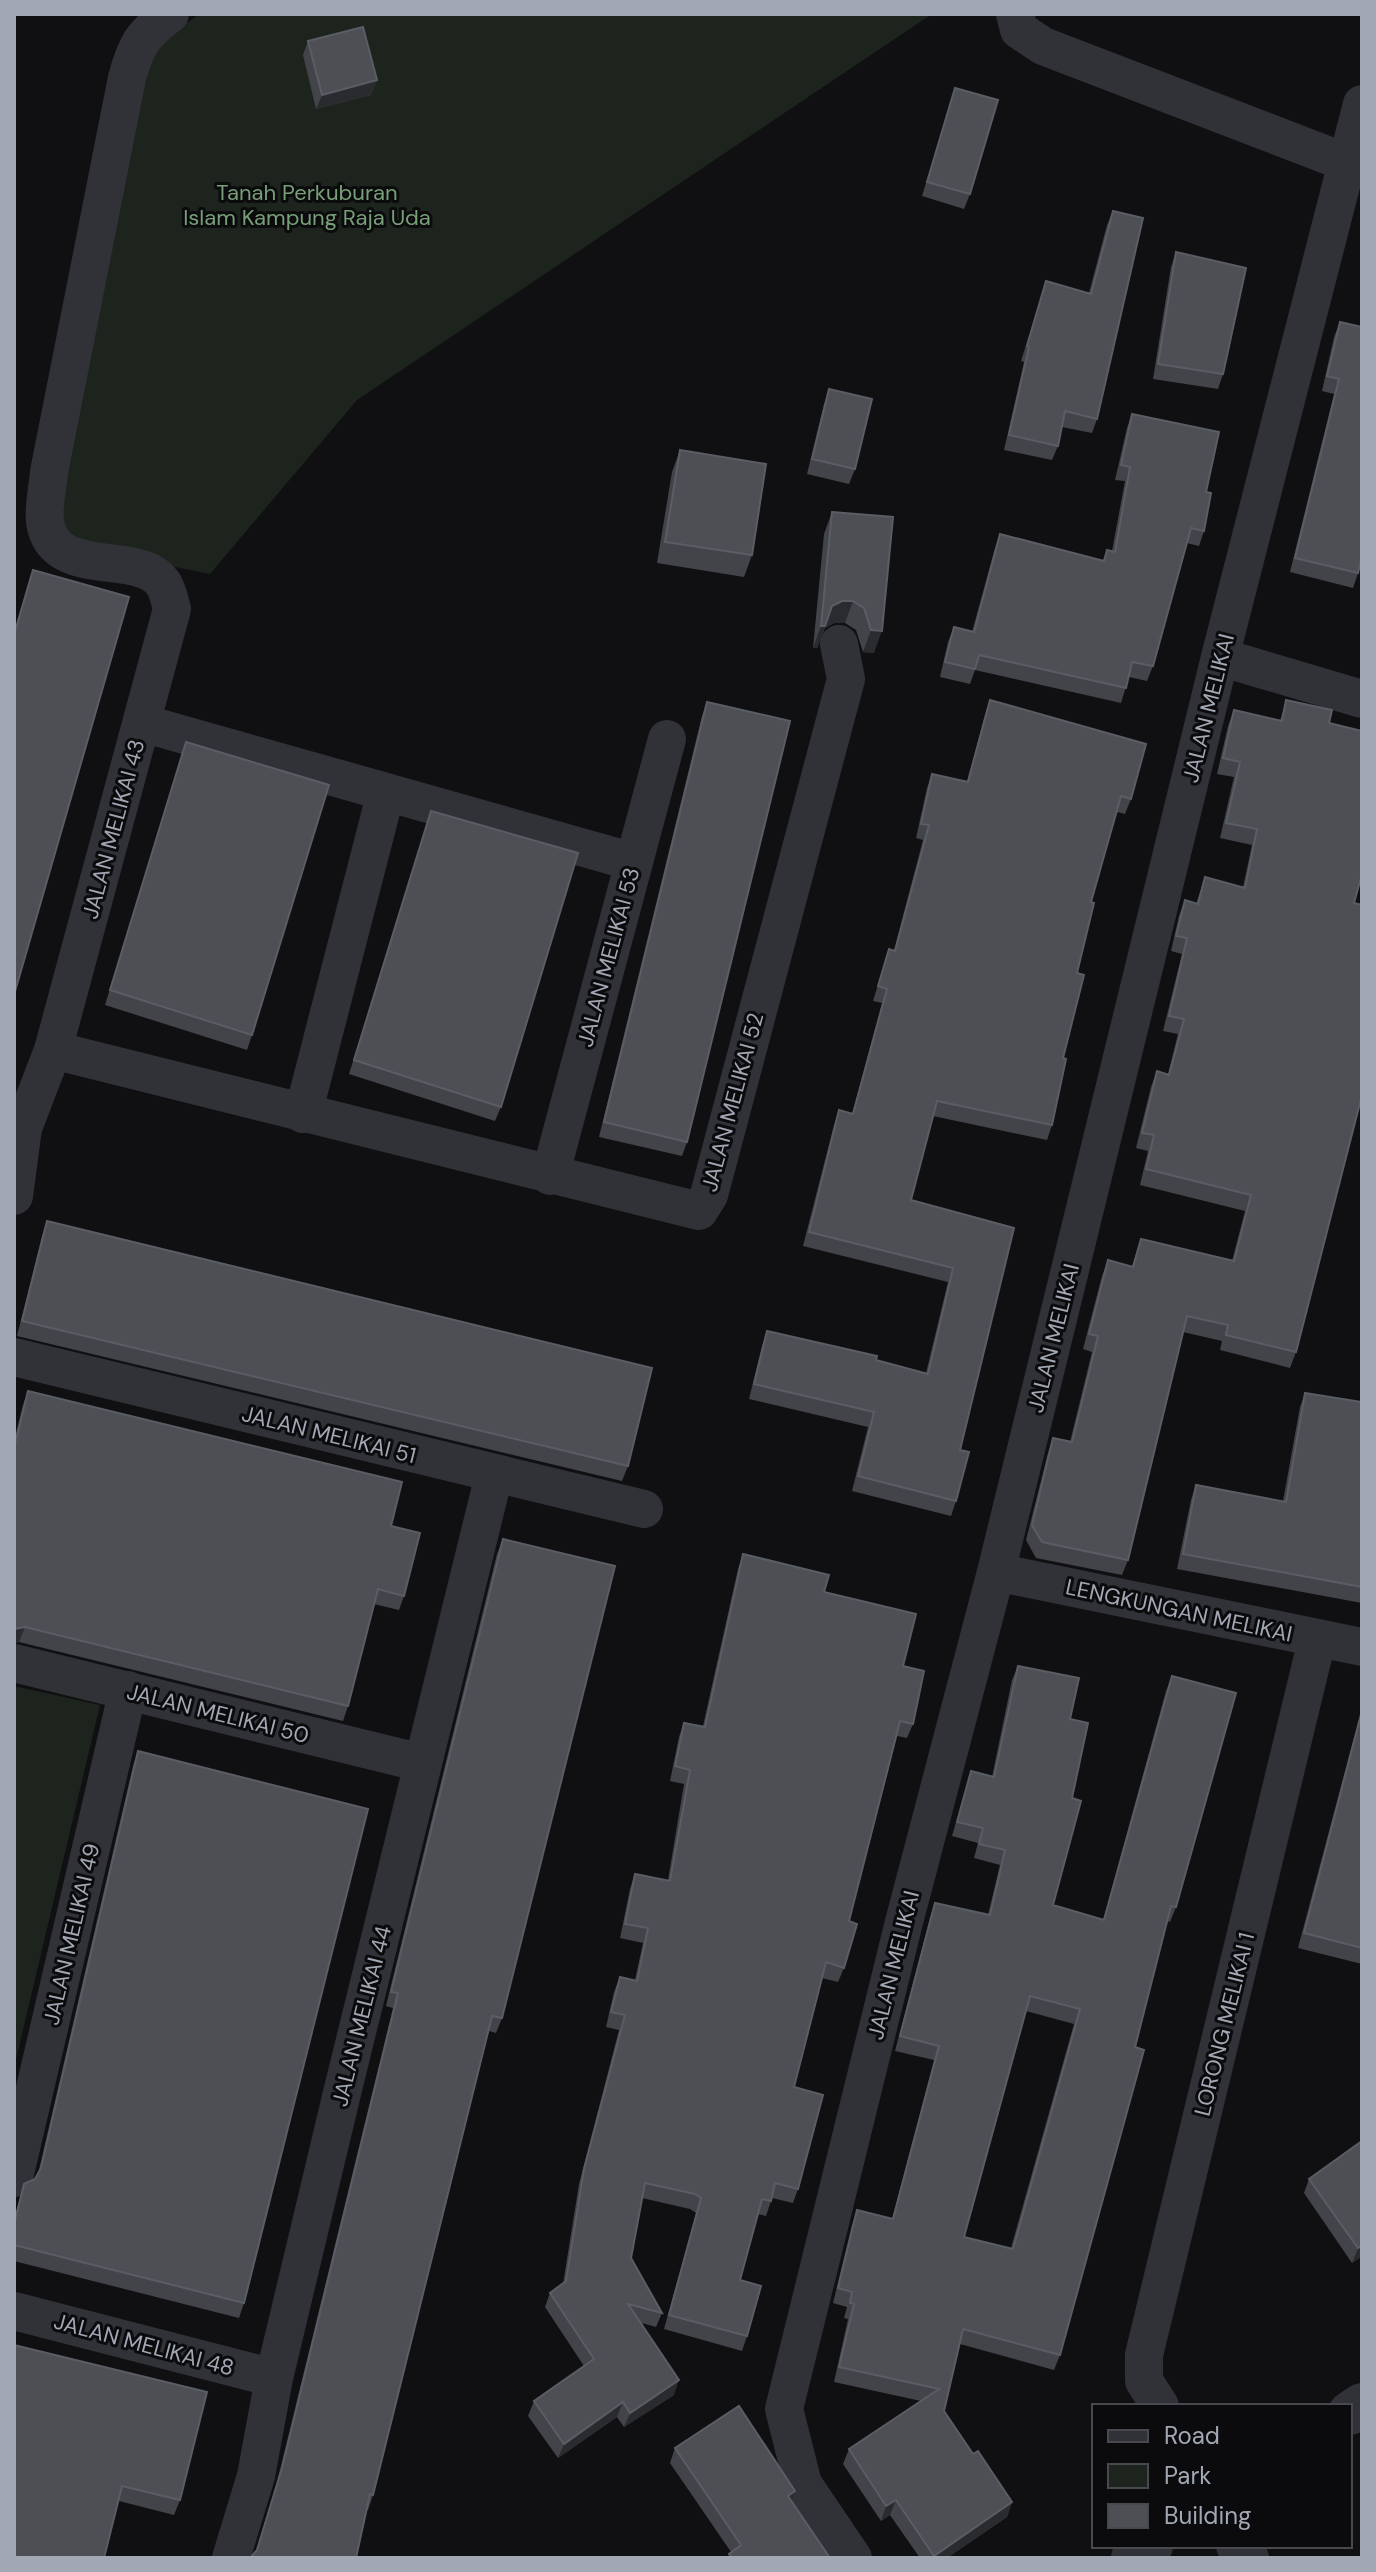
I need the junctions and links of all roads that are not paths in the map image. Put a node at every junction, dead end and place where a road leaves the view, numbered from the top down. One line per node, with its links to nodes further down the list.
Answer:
1 (170, 14): 9 (street, JALAN MELIKAI 43)
2 (1015, 14): 4 (street)
3 (1362, 104): 4 (street, JALAN MELIKAI)
4 (1345, 162): 5 (street, JALAN MELIKAI)
5 (1350, 204): 7 (street, JALAN MELIKAI)
6 (839, 644): 15 (street, JALAN MELIKAI 52)
7 (1220, 657): 8 (street); 20 (street, JALAN MELIKAI)
8 (1362, 699)
9 (142, 723): 11 (street); 13 (street, JALAN MELIKAI 43)
10 (667, 739): 12 (street, JALAN MELIKAI 53)
11 (386, 792): 12 (street); 14 (street)
12 (634, 862): 15 (street, JALAN MELIKAI 53)
13 (53, 1050): 14 (street, JALAN MELIKAI 52); 16 (street, JALAN MELIKAI 43)
14 (303, 1114): 15 (street, JALAN MELIKAI 52)
15 (550, 1176)
16 (14, 1196)
17 (14, 1357): 18 (street, JALAN MELIKAI 51)
18 (494, 1475): 19 (street, JALAN MELIKAI 51); 25 (street, JALAN MELIKAI 44)
19 (644, 1509)
20 (996, 1572): 21 (street, LENGKUNGAN MELIKAI); 31 (street, JALAN MELIKAI)
21 (1317, 1640): 22 (street, LENGKUNGAN MELIKAI); 29 (street, LORONG MELIKAI 1)
22 (1362, 1647)
23 (14, 1663): 24 (street, JALAN MELIKAI 50)
24 (128, 1690): 25 (street, JALAN MELIKAI 50); 26 (street, JALAN MELIKAI 49)
25 (422, 1763): 28 (street, JALAN MELIKAI 44)
26 (14, 2178)
27 (14, 2311): 28 (street, JALAN MELIKAI 48)
28 (274, 2378): 30 (street, JALAN MELIKAI 44)
29 (1159, 2404)
30 (231, 2558)
31 (853, 2558)

